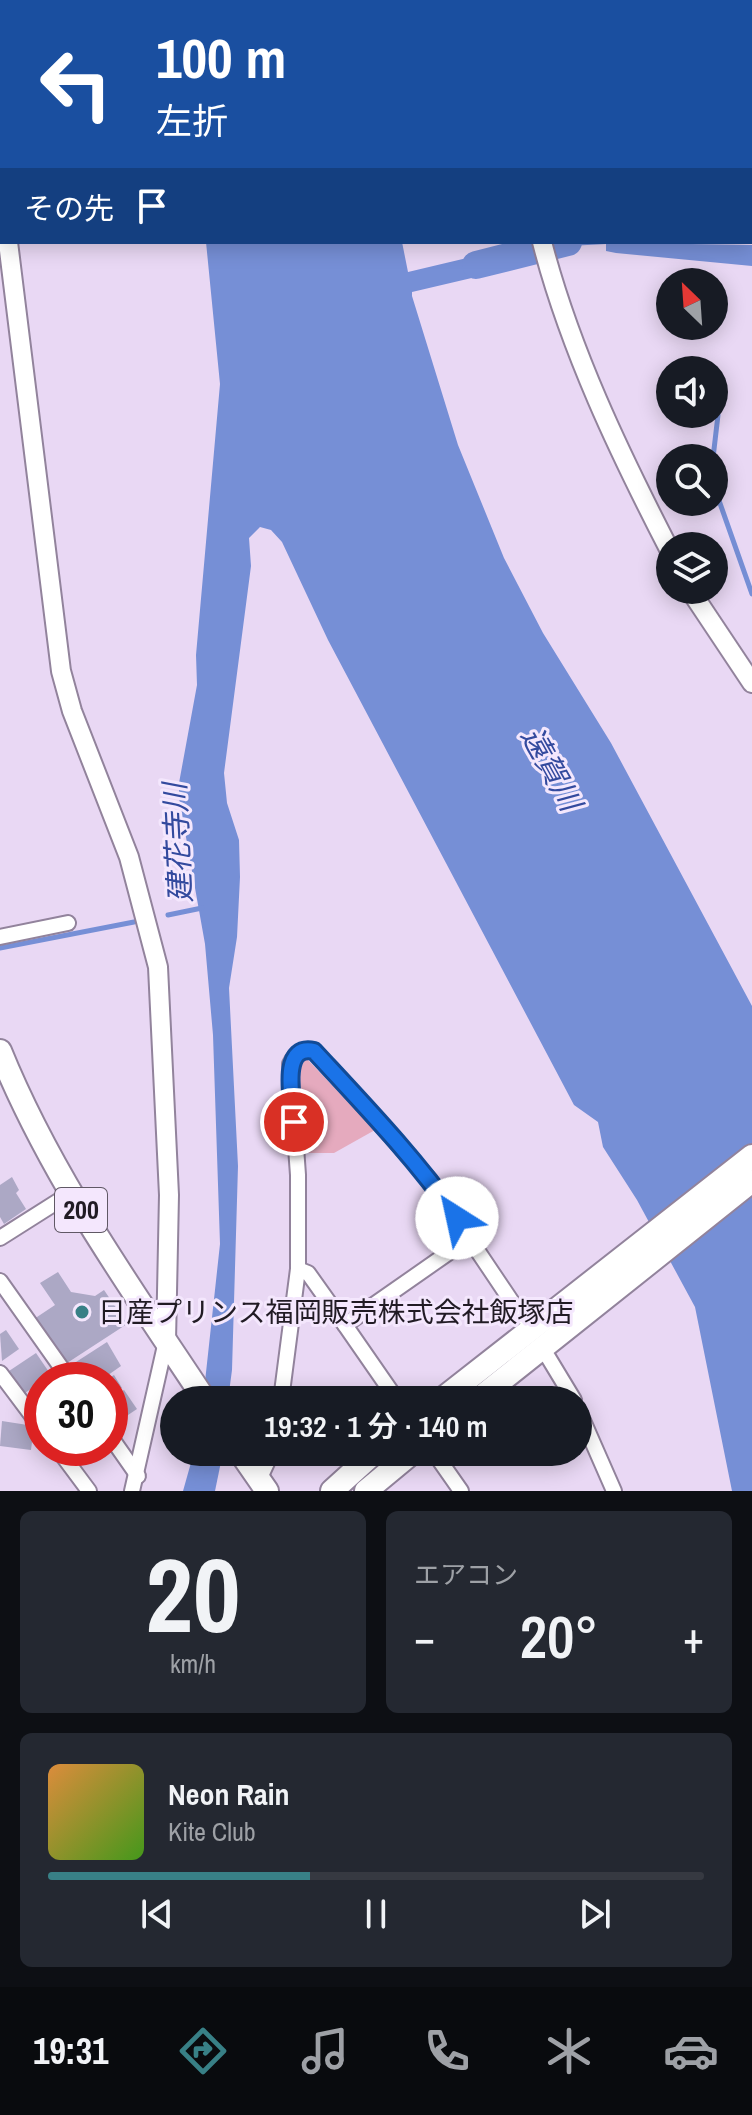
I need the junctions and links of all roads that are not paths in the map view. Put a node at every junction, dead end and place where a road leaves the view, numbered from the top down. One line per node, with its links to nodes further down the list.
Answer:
1 (8, 244): 19 (street)
2 (543, 244): 3 (street)
3 (660, 532)
4 (699, 604): 5 (street)
5 (752, 683)
6 (68, 923): 7 (street)
7 (0, 937)
8 (0, 1051): 11 (highway, 200)
9 (752, 1156): 16 (highway)
10 (752, 1181): 16 (highway)
11 (71, 1193): 13 (street); 19 (highway, 200)
12 (471, 1237): 14 (street); 17 (street); 18 (street)
13 (0, 1238)
14 (298, 1269): 18 (street); 24 (street)
15 (0, 1281): 21 (street)
16 (565, 1315): 26 (highway); 27 (highway)
17 (522, 1317)
18 (345, 1325): 25 (street)
19 (166, 1341): 23 (highway, 200); 36 (street)
20 (548, 1357): 28 (street)
21 (57, 1362)
22 (0, 1373): 29 (street)
23 (196, 1386)
24 (283, 1386)
25 (387, 1386)
26 (461, 1386)
27 (491, 1386)
28 (566, 1386)
29 (24, 1405)
30 (592, 1441): 42 (street)
31 (128, 1462): 36 (street)
32 (70, 1466): 37 (street)
33 (360, 1466): 39 (highway)
34 (396, 1466): 40 (highway)
35 (444, 1466): 41 (street)
36 (138, 1476): 38 (street)
37 (89, 1491)
38 (132, 1491)
39 (332, 1491)
40 (366, 1491)
41 (461, 1491)
42 (614, 1491)

